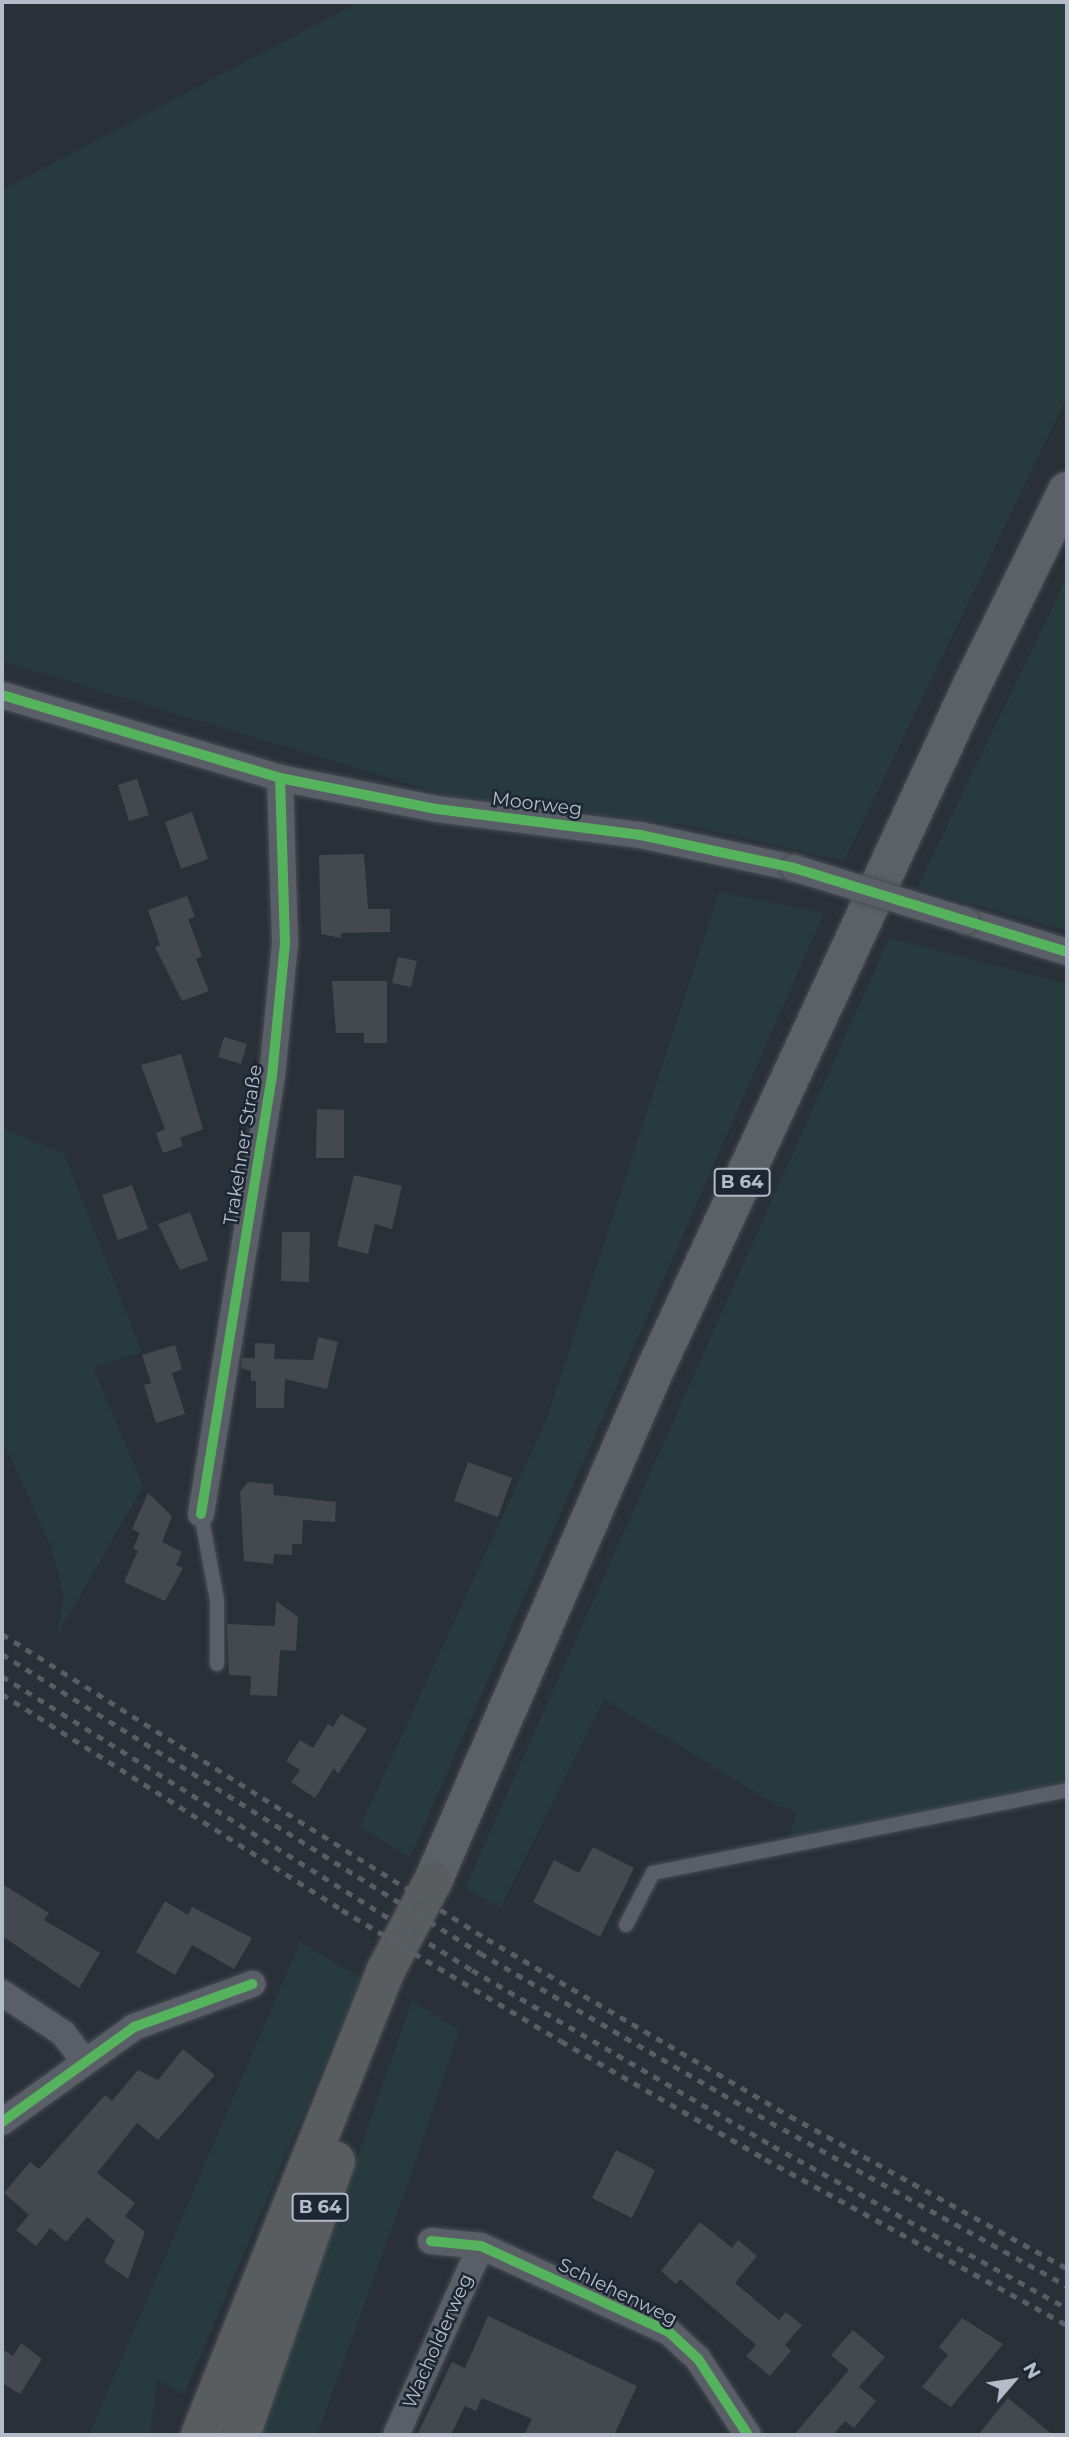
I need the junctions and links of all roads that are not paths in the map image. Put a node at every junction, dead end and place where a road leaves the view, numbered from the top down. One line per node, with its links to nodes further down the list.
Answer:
1 (1067, 491): 8 (main road, B 64)
2 (2, 695): 3 (street, Moorweg)
3 (280, 778): 4 (street, Moorweg, bridge); 5 (street, Trakehner Straße)
4 (1067, 951)
5 (201, 1514): 6 (lane)
6 (217, 1664)
7 (1067, 1790): 9 (lane)
8 (433, 1881): 16 (highway, B 64); 17 (highway, B 64)
9 (626, 1925)
10 (252, 1984): 12 (street)
11 (2, 1993): 12 (street)
12 (85, 2062): 13 (street)
13 (2, 2122)
14 (431, 2241): 15 (street, Schlehenweg)
15 (481, 2246): 18 (street, Wacholderweg); 19 (street, Schlehenweg)
16 (200, 2435)
17 (240, 2435)
18 (396, 2435)
19 (748, 2435)

